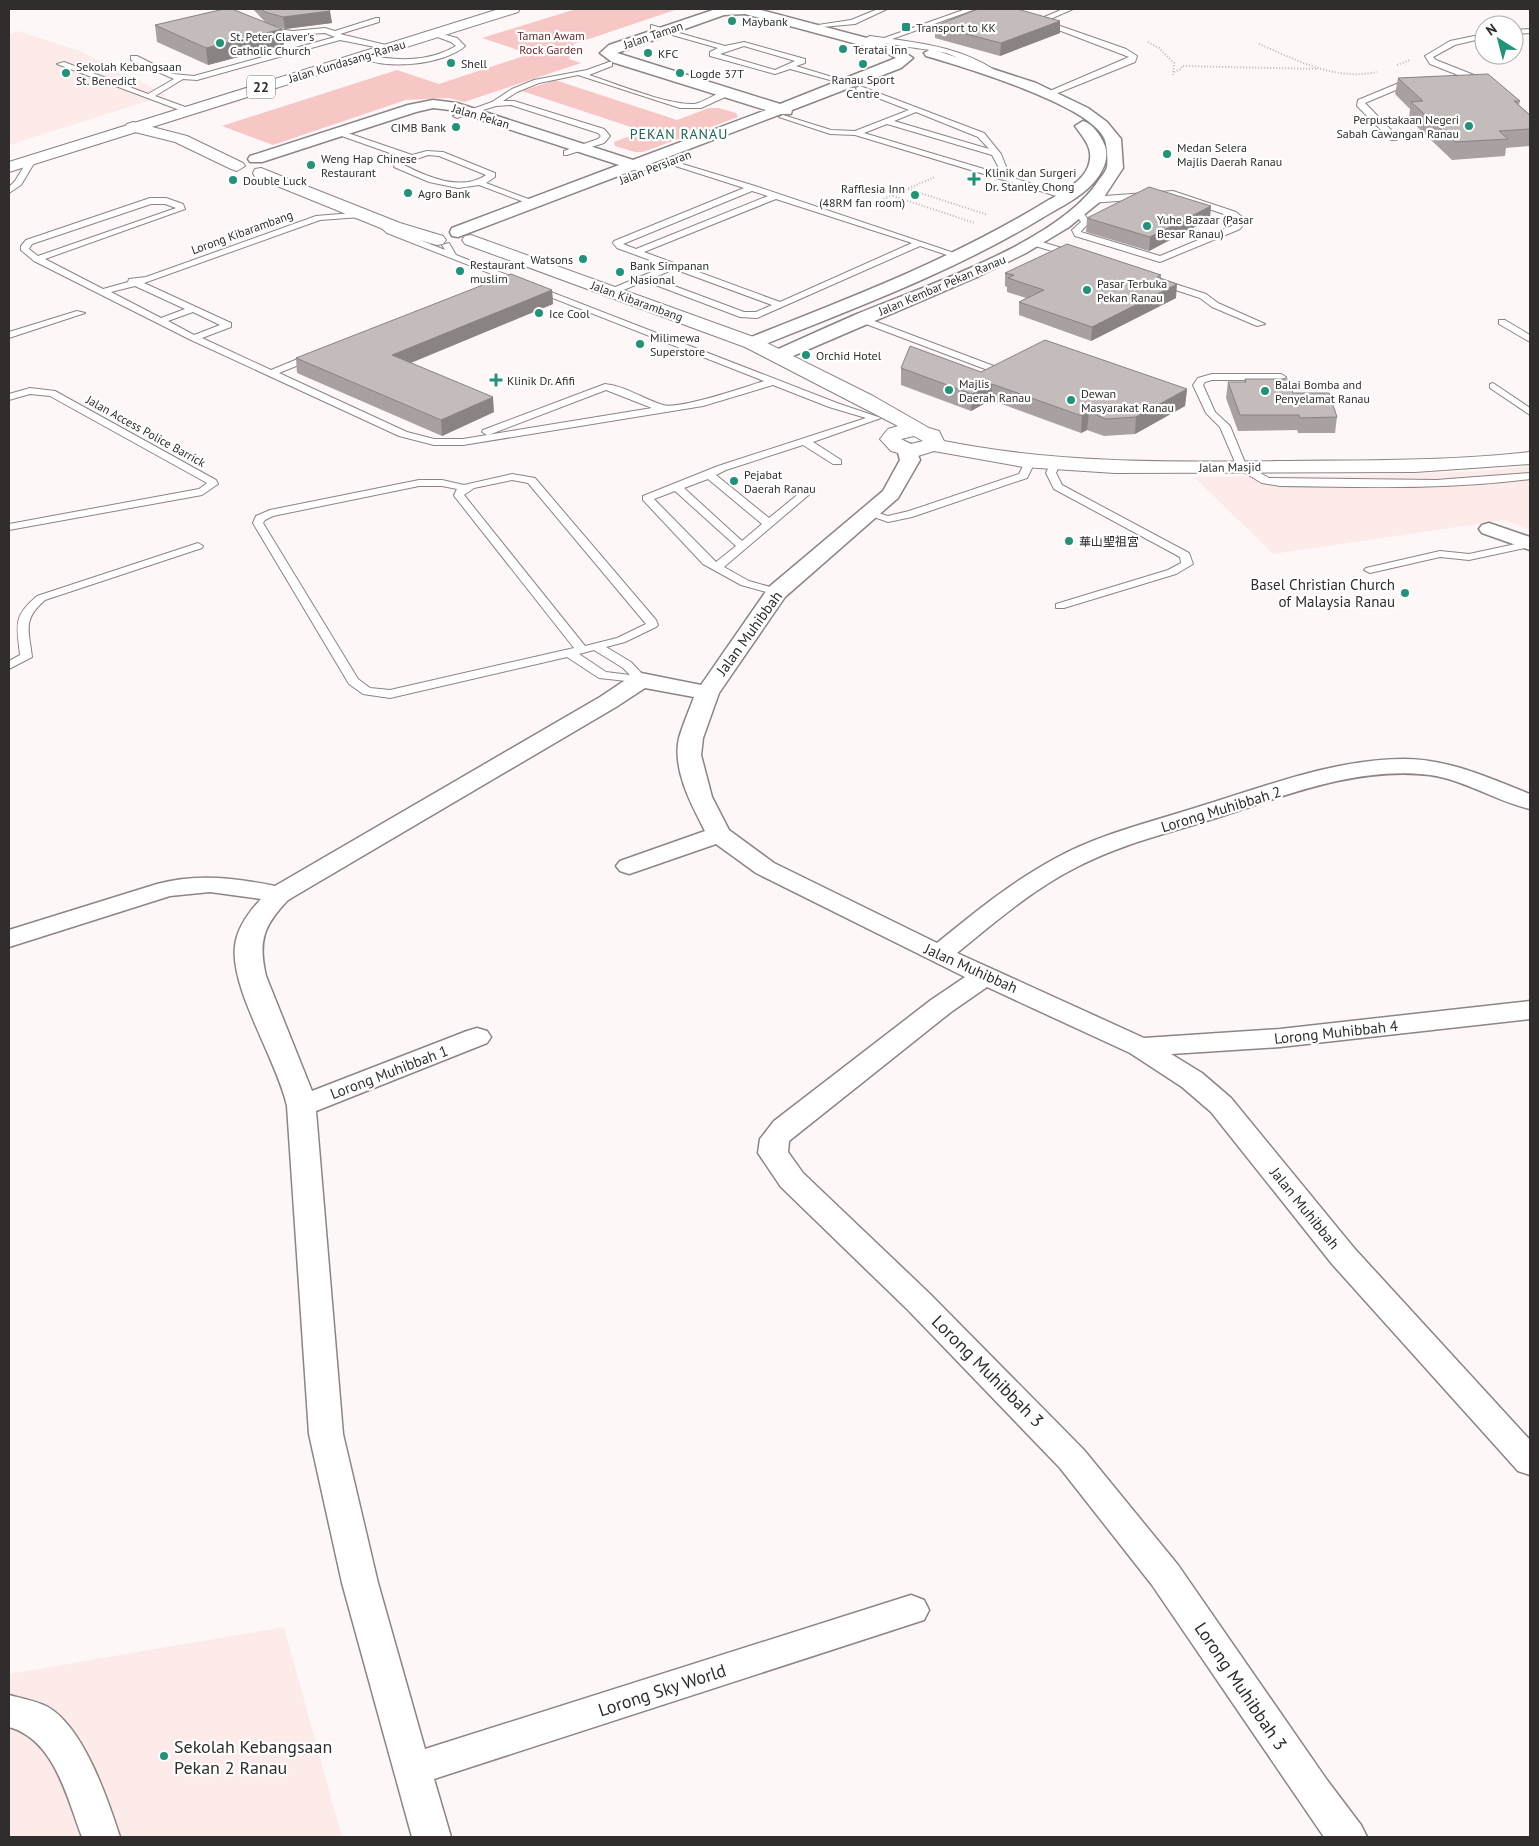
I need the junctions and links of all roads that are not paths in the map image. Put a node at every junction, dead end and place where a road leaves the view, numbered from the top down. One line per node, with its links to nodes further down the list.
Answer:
1 (513, 9): 15 (main road, Jalan Kundasang-Ranau / 22)
2 (705, 9): 13 (street, Jalan Taman)
3 (743, 9): 13 (street, Jalan Taman); 25 (street, Jalan Taman)
4 (760, 9): 12 (street)
5 (882, 9): 12 (lane)
6 (972, 9): 18 (lane)
7 (1069, 9): 10 (lane)
8 (1029, 19): 10 (lane)
9 (376, 20): 16 (lane)
10 (1038, 21): 38 (lane)
11 (255, 26): 14 (lane)
12 (850, 27): 18 (street)
13 (660, 29): 21 (lane); 27 (street, Jalan Taman); 37 (street, Jalan Taman)
14 (293, 33): 16 (lane); 19 (lane)
15 (435, 33): 20 (main road, Jalan Kundasang-Ranau / 22); 22 (lane)
16 (338, 35): 19 (lane); 20 (lane)
17 (1474, 38): 32 (lane)
18 (876, 39): 23 (street); 30 (lane)
19 (314, 45): 31 (lane)
20 (388, 48): 22 (main road, Jalan Kundasang-Ranau / 22)
21 (725, 48): 28 (lane); 28 (lane)
22 (362, 56): 42 (main road, Jalan Kundasang-Ranau / 22)
23 (927, 57): 25 (street, Jalan Persiaran); 30 (street, Jalan Kembar Pekan Ranau); 36 (street, Jalan Persiaran); 65 (street, Jalan Kembar Pekan Ranau)
24 (134, 58): 31 (lane)
25 (906, 58): 36 (street, Jalan Persiaran)
26 (61, 64): 39 (lane)
27 (609, 64): 29 (lane); 37 (street, Jalan Taman)
28 (792, 67): 36 (lane)
29 (584, 72): 37 (lane); 40 (lane)
30 (993, 73): 38 (street, Jalan Kembar Pekan Ranau)
31 (180, 78): 39 (lane)
32 (1476, 78): 33 (lane); 35 (lane)
33 (1456, 80)
34 (1427, 83): 50 (lane)
35 (1488, 84)
36 (854, 86): 41 (lane); 43 (street, Jalan Persiaran)
37 (724, 95): 43 (street, Jalan Taman)
38 (1048, 95): 67 (street, Jalan Kembar Pekan Ranau)
39 (150, 96): 42 (lane)
40 (495, 104): 44 (lane); 51 (lane)
41 (917, 109): 46 (lane); 52 (lane)
42 (185, 110): 45 (main road, Jalan Kundasang-Ranau / 22)
43 (782, 113): 48 (lane); 55 (street, Jalan Persiaran); 59 (street, Jalan Persiaran)
44 (463, 114): 49 (street, Jalan Pekan); 51 (street, Jalan Pekan)
45 (160, 119): 47 (main road, Jalan Kundasang-Ranau / 22); 57 (main road, Jalan Kibarambang)
46 (886, 121): 48 (lane); 52 (lane)
47 (133, 128): 54 (main road, Jalan Kundasang-Ranau / 22); 57 (main road)
48 (856, 133): 60 (lane)
49 (345, 134): 53 (lane); 56 (street, Jalan Pekan); 57 (street, Jalan Pekan)
50 (1394, 138)
51 (574, 150): 59 (street, Jalan Pekan)
52 (997, 154): 60 (lane)
53 (412, 158): 61 (lane); 61 (lane)
54 (32, 160): 58 (main road, Jalan Kundasang-Ranau / 22); 63 (lane)
55 (669, 161): 59 (street, Jalan Persiaran); 62 (lane)
56 (277, 163): 57 (main road); 71 (main road, Jalan Kibarambang)
57 (259, 166): 66 (main road, Jalan Kibarambang)
58 (9, 167)
59 (633, 170): 68 (street, Jalan Persiaran); 71 (street, Jalan Persiaran)
60 (994, 175): 65 (lane)
61 (477, 182): 68 (lane)
62 (752, 188): 64 (lane); 74 (lane)
63 (9, 191)
64 (776, 196): 72 (lane); 74 (lane)
65 (1066, 196): 75 (street, Jalan Kembar Pekan Ranau)
66 (326, 199): 70 (main road, Jalan Kibarambang); 82 (lane, Lorong Kibarambang)
67 (1090, 200): 69 (street, Jalan Kembar Pekan Ranau); 69 (lane)
68 (535, 203): 71 (street, Jalan Persiaran)
69 (1078, 212): 73 (street, Jalan Kembar Pekan Ranau)
70 (368, 217): 71 (main road, Jalan Kibarambang); 71 (lane); 82 (lane, Lorong Kibarambang)
71 (455, 240): 79 (lane); 85 (main road, Jalan Kibarambang)
72 (920, 243): 75 (lane); 86 (lane)
73 (1035, 243): 76 (lane); 90 (street, Jalan Kembar Pekan Ranau)
74 (636, 252): 78 (lane)
75 (959, 256): 88 (street, Jalan Kembar Pekan Ranau)
76 (1081, 257)
77 (37, 259): 77 (lane); 84 (lane)
78 (674, 266): 80 (lane); 86 (lane)
79 (509, 278): 83 (lane); 103 (lane)
80 (645, 278): 85 (lane); 86 (lane)
81 (1146, 278): 93 (lane)
82 (132, 281): 84 (lane, Lorong Kibarambang); 87 (lane)
83 (491, 286)
84 (102, 292): 91 (lane)
85 (611, 292): 97 (main road, Jalan Kibarambang)
86 (780, 305)
87 (193, 309): 91 (lane); 95 (lane)
88 (835, 309): 90 (street); 97 (street, Jalan Kembar Pekan Ranau)
89 (80, 313): 94 (lane)
90 (861, 319): 99 (street, Jalan Kembar Pekan Ranau); 101 (lane)
91 (160, 321): 95 (lane)
92 (1502, 322): 96 (lane)
93 (1260, 324)
94 (9, 335)
95 (194, 338): 100 (lane)
96 (1530, 339)
97 (752, 343): 99 (main road, Jalan Kibarambang)
98 (326, 351): 100 (lane)
99 (780, 355): 104 (main road, Jalan Kibarambang)
100 (272, 373): 112 (lane)
101 (1004, 373)
102 (1281, 376): 117 (lane)
103 (774, 381): 107 (lane); 109 (lane)
104 (828, 381): 109 (main road, Jalan Kibarambang); 110 (main road, Jalan Kibarambang)
105 (1493, 386): 108 (lane)
106 (9, 397): 125 (lane, Jalan Access Police Barrick)
107 (665, 410): 112 (lane); 112 (lane)
108 (1530, 412)
109 (876, 418): 110 (main road, Jalan Kibarambang); 111 (lane)
110 (914, 440): 115 (main road, Jalan Masjid); 123 (street, Jalan Muhibbah)
111 (804, 441): 114 (lane); 118 (lane)
112 (463, 442)
113 (1530, 458): 117 (main road, Jalan Masjid)
114 (838, 462)
115 (1030, 462): 116 (main road, Jalan Masjid); 123 (lane)
116 (1055, 464): 117 (main road, Jalan Masjid); 133 (lane)
117 (1242, 467): 119 (lane)
118 (709, 475): 120 (lane); 124 (lane)
119 (1530, 476)
120 (676, 486): 129 (lane); 130 (lane)
121 (464, 488): 134 (lane); 135 (lane); 136 (lane)
122 (806, 493): 124 (lane)
123 (868, 513): 132 (street, Jalan Muhibbah)
124 (769, 524): 129 (lane)
125 (9, 527)
126 (1489, 529): 127 (street)
127 (1530, 544): 131 (lane)
128 (198, 546): 137 (lane)
129 (743, 546): 130 (lane)
130 (716, 568): 132 (lane)
131 (1370, 570)
132 (777, 592): 139 (street, Jalan Muhibbah)
133 (1060, 606)
134 (597, 647): 135 (lane); 138 (lane)
135 (582, 650): 136 (lane)
136 (569, 653): 138 (lane)
137 (9, 666)
138 (640, 680): 139 (street); 143 (street)
139 (706, 693): 141 (street, Jalan Muhibbah)
140 (1530, 802): 145 (street, Lorong Muhibbah 2)
141 (719, 834): 142 (street); 145 (street, Jalan Muhibbah)
142 (629, 866)
143 (279, 895): 144 (street); 150 (street)
144 (9, 939)
145 (939, 955): 146 (street, Jalan Muhibbah)
146 (986, 975): 149 (street, Jalan Muhibbah); 157 (street, Lorong Muhibbah 3)
147 (1530, 1010): 149 (street, Lorong Muhibbah 4)
148 (477, 1038): 150 (street, Lorong Muhibbah 1)
149 (1140, 1048): 151 (street, Jalan Muhibbah)
150 (301, 1106): 154 (street)
151 (1530, 1462)
152 (911, 1610): 154 (street, Lorong Sky World)
153 (9, 1711): 155 (street)
154 (413, 1769): 156 (street)
155 (101, 1837)
156 (431, 1837)
157 (1347, 1837)

